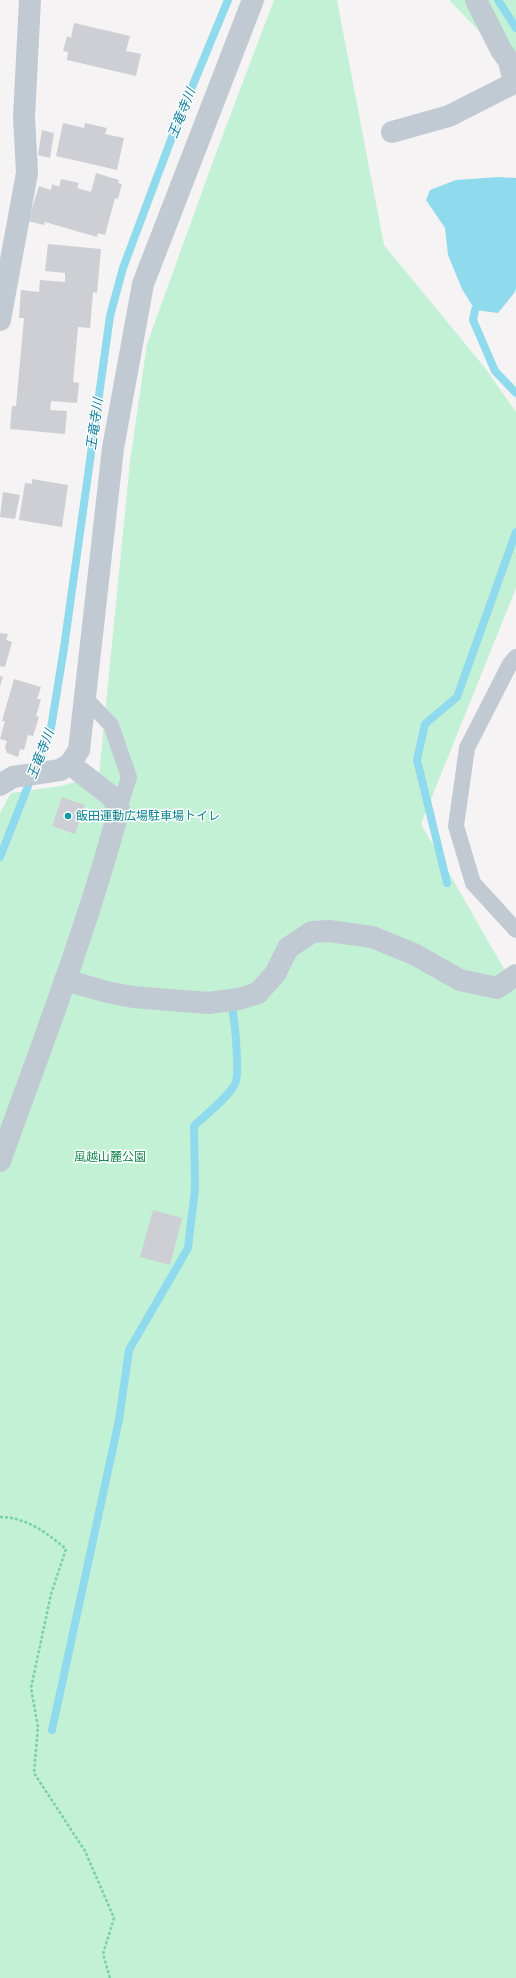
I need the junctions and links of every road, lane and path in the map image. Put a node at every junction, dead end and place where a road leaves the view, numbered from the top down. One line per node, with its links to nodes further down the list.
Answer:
1 (30, 0): 5 (street)
2 (253, 0): 7 (street)
3 (476, 0): 4 (street)
4 (392, 132)
5 (0, 320)
6 (516, 657): 11 (lane)
7 (85, 698): 8 (street); 10 (lane)
8 (65, 767): 9 (street); 10 (street)
9 (6, 781)
10 (119, 810): 13 (street)
11 (516, 930)
12 (516, 975): 13 (street)
13 (65, 980): 14 (street)
14 (0, 1160)
15 (0, 1517): 16 (path)
16 (110, 1978)

